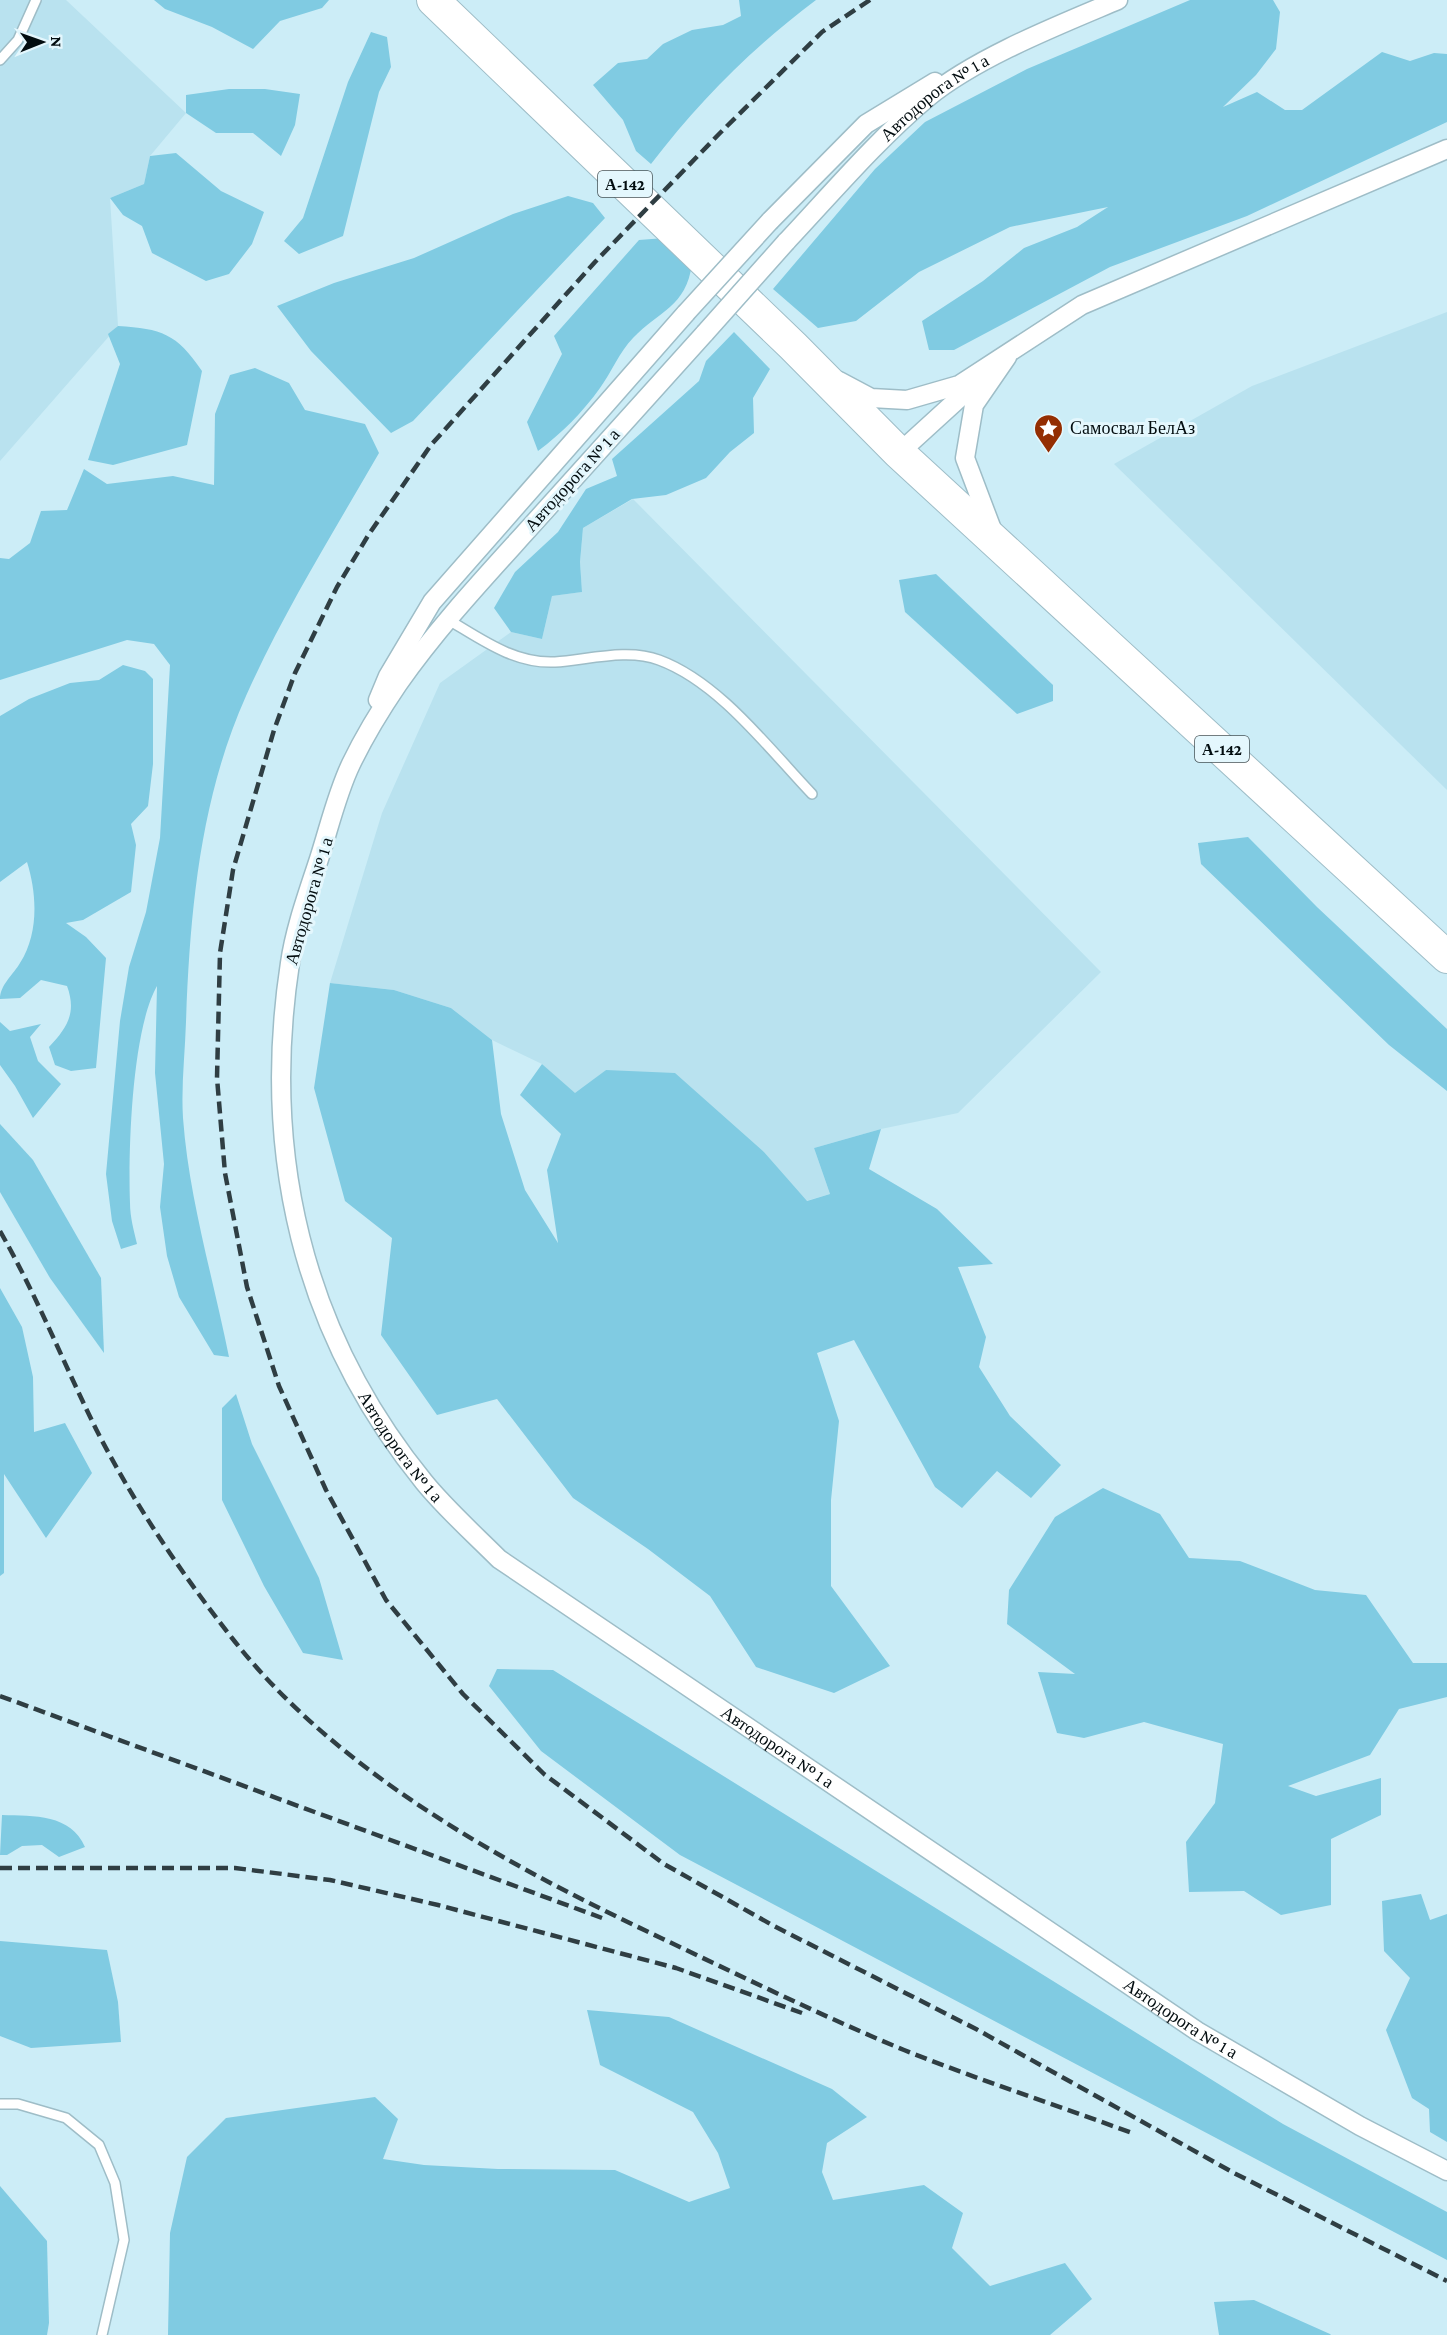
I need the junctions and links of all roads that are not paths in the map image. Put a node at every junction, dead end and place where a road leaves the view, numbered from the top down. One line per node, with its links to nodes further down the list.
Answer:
1 (36, 0): 5 (lane)
2 (433, 0): 8 (highway, А-142)
3 (1118, 0): 4 (street, Автодорога № 1 а)
4 (994, 56): 11 (street, Автодорога № 1 а, bridge); 12 (street, bridge)
5 (0, 60)
6 (1447, 149): 7 (street)
7 (1013, 348): 8 (street); 9 (street); 10 (street)
8 (816, 369): 9 (highway, А-142)
9 (899, 453): 10 (highway, А-142)
10 (996, 542): 14 (highway, А-142)
11 (447, 619): 12 (street, Автодорога № 1 а); 13 (lane)
12 (350, 765): 16 (street, Автодорога № 1 а)
13 (812, 794)
14 (1447, 957)
15 (0, 2104): 17 (lane)
16 (1447, 2171)
17 (102, 2335)

